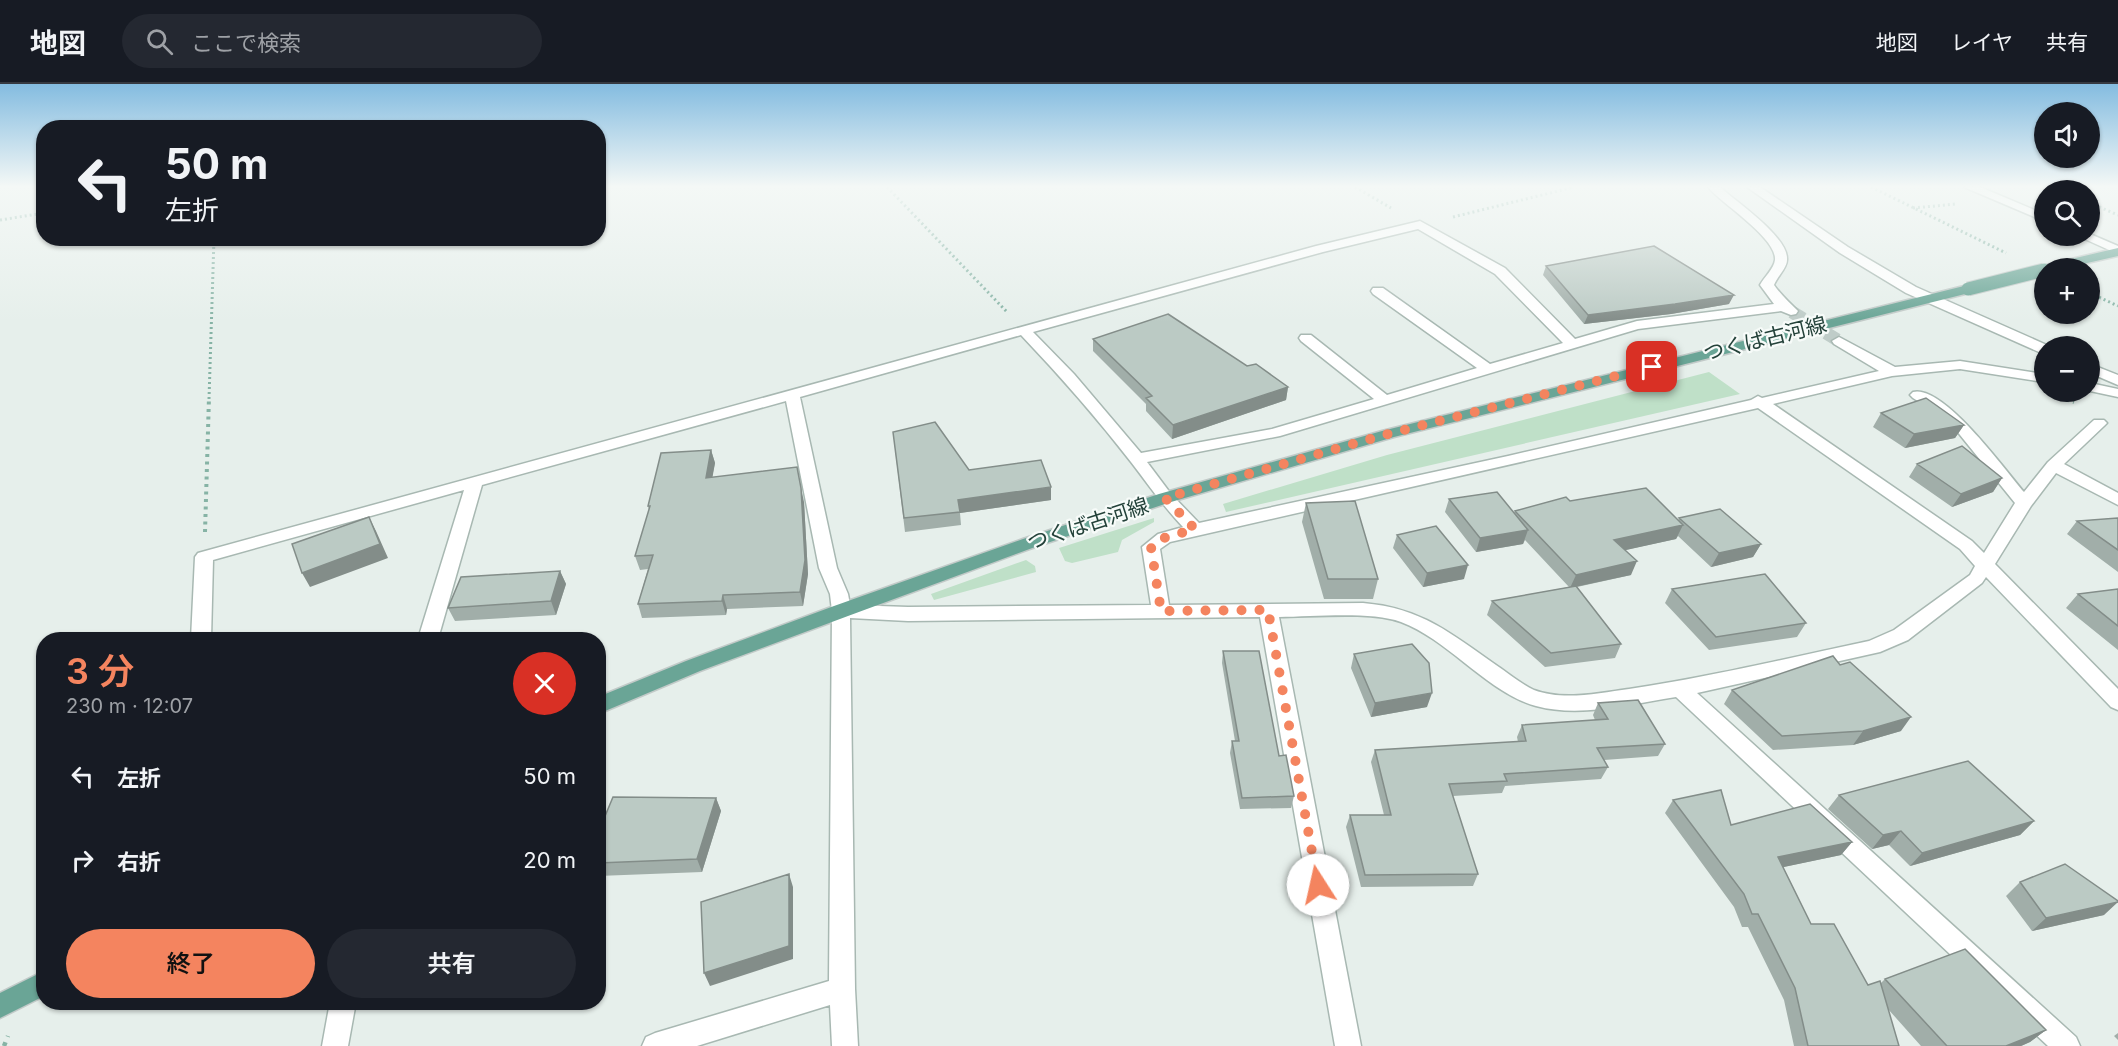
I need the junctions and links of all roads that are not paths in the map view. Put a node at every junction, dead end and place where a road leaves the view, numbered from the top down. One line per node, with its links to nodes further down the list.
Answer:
1 (1392, 232): 11 (street)
2 (1432, 232): 14 (street)
3 (1765, 232): 14 (street)
4 (1818, 232): 10 (street)
5 (2100, 243): 6 (street)
6 (2118, 251): 7 (main road)
7 (2090, 258)
8 (2034, 272): 10 (main road, つくば古河線, bridge)
9 (1378, 291): 16 (street)
10 (1928, 298): 15 (street); 31 (main road, つくば古河線)
11 (1024, 330): 23 (street); 28 (street)
12 (1306, 338): 25 (street)
13 (1839, 340): 17 (street)
14 (1573, 345): 16 (street)
15 (2034, 345)
16 (1489, 370): 25 (street)
17 (1892, 372): 19 (street); 26 (street)
18 (2100, 373): 20 (street)
19 (2034, 376)
20 (2118, 381)
21 (2100, 389): 22 (street)
22 (2118, 393)
23 (792, 394): 30 (street); 37 (street)
24 (1918, 395): 33 (street)
25 (1386, 400): 28 (street)
26 (1758, 401): 34 (street); 35 (street)
27 (2099, 423): 29 (street)
28 (1137, 459): 31 (street)
29 (2054, 465): 32 (street); 33 (street)
30 (475, 482): 39 (street); 40 (street)
31 (1165, 498): 34 (street); 37 (main road, つくば古河線)
32 (2118, 500)
33 (2024, 503): 35 (street)
34 (1195, 529): 38 (street)
35 (1986, 564): 41 (street); 42 (street)
36 (1268, 610): 38 (street); 41 (street); 51 (street)
37 (841, 611): 38 (street); 43 (main road, つくば古河線); 45 (street)
38 (1161, 611)
39 (201, 632)
40 (430, 632)
41 (1680, 689): 52 (street)
42 (2118, 702)
43 (606, 703)
44 (36, 986): 46 (main road)
45 (842, 989): 49 (street); 50 (street)
46 (0, 1006)
47 (342, 1010): 48 (street)
48 (335, 1046)
49 (656, 1046)
50 (844, 1046)
51 (1348, 1046)
52 (2067, 1046)

